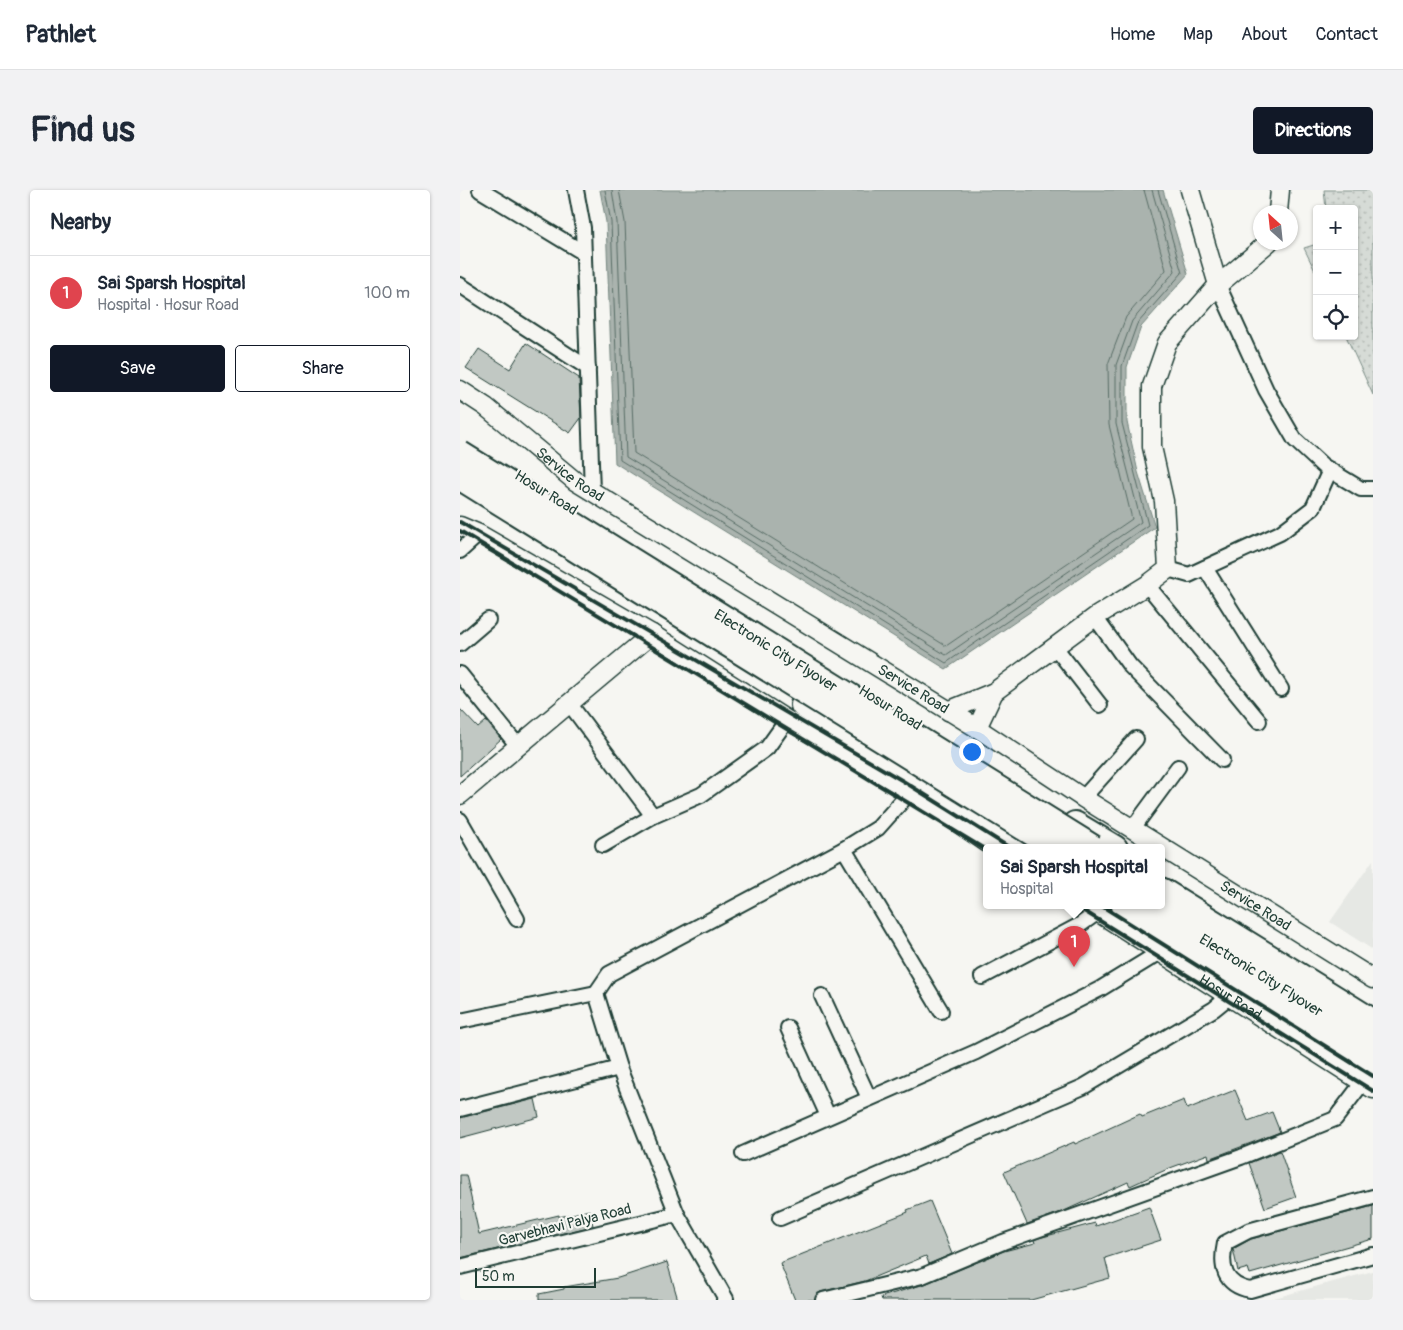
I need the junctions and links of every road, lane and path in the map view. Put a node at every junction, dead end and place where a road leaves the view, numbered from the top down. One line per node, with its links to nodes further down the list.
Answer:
1 (480, 190): 7 (street)
2 (576, 190): 7 (street)
3 (1190, 190): 9 (street)
4 (1280, 190): 5 (street)
5 (1279, 205)
6 (1259, 250): 9 (street)
7 (584, 253): 10 (street)
8 (460, 285): 10 (street)
9 (1218, 285): 14 (street); 23 (street)
10 (588, 368): 18 (street)
11 (460, 390): 18 (street, Service Road)
12 (460, 441): 39 (highway, Hosur Road)
13 (460, 454): 53 (highway, Electronic City Flyover, bridge)
14 (1330, 470): 16 (street); 22 (street)
15 (460, 477): 52 (highway, Electronic City Flyover, bridge)
16 (1373, 489)
17 (460, 491): 44 (highway)
18 (592, 492): 35 (street, Service Road)
19 (460, 526): 20 (street)
20 (479, 534): 21 (street); 27 (street)
21 (460, 551)
22 (1205, 568): 23 (street); 31 (street)
23 (1168, 569): 24 (street)
24 (1147, 585): 25 (street); 37 (street)
25 (1095, 617): 29 (street); 42 (street)
26 (488, 620): 28 (street)
27 (652, 634): 33 (street); 36 (street)
28 (460, 644)
29 (1055, 647): 32 (street); 34 (street)
30 (460, 674): 41 (street)
31 (1281, 689)
32 (994, 692): 35 (street); 38 (street)
33 (569, 703): 41 (street); 47 (street)
34 (1100, 706)
35 (948, 711): 38 (street, Service Road)
36 (787, 720): 44 (street); 47 (street)
37 (1259, 721)
38 (977, 728): 46 (street, Service Road)
39 (933, 735): 44 (highway); 54 (highway, Hosur Road)
40 (1136, 739): 46 (street)
41 (518, 746): 45 (street)
42 (1222, 760)
43 (1178, 768): 49 (street)
44 (910, 781): 50 (street); 51 (highway); 57 (street)
45 (460, 795)
46 (1083, 798): 49 (street, Service Road)
47 (653, 816): 56 (street)
48 (460, 820): 64 (street)
49 (1132, 828): 55 (street, Service Road)
50 (990, 844)
51 (1025, 844)
52 (1051, 844)
53 (1087, 844)
54 (1108, 844)
55 (1158, 844)
56 (603, 845)
57 (844, 849): 68 (street); 72 (street)
58 (1165, 849): 67 (street, Service Road)
59 (1165, 880): 71 (highway)
60 (1165, 893): 74 (highway, Electronic City Flyover)
61 (1093, 909): 65 (street, Hosur Road); 66 (street)
62 (1128, 909): 78 (highway, Hosur Road)
63 (1155, 909): 76 (highway, Electronic City Flyover)
64 (517, 919)
65 (1162, 951): 70 (street, Hosur Road); 79 (street)
66 (982, 977)
67 (1373, 979)
68 (596, 993): 73 (street); 77 (street)
69 (822, 996): 79 (street)
70 (1230, 996): 78 (street, Hosur Road); 85 (street)
71 (1373, 1010)
72 (941, 1011)
73 (460, 1021)
74 (1373, 1022)
75 (788, 1028): 81 (street)
76 (1373, 1045)
77 (619, 1068): 80 (street); 84 (street)
78 (1370, 1075): 89 (street)
79 (869, 1098): 81 (street)
80 (460, 1109)
81 (828, 1116): 82 (street)
82 (743, 1154)
83 (1373, 1197): 86 (street)
84 (677, 1214): 87 (street, Garvebhavi Palya Road); 88 (street)
85 (780, 1218)
86 (1373, 1254)
87 (460, 1267)
88 (726, 1300)
89 (823, 1300)

